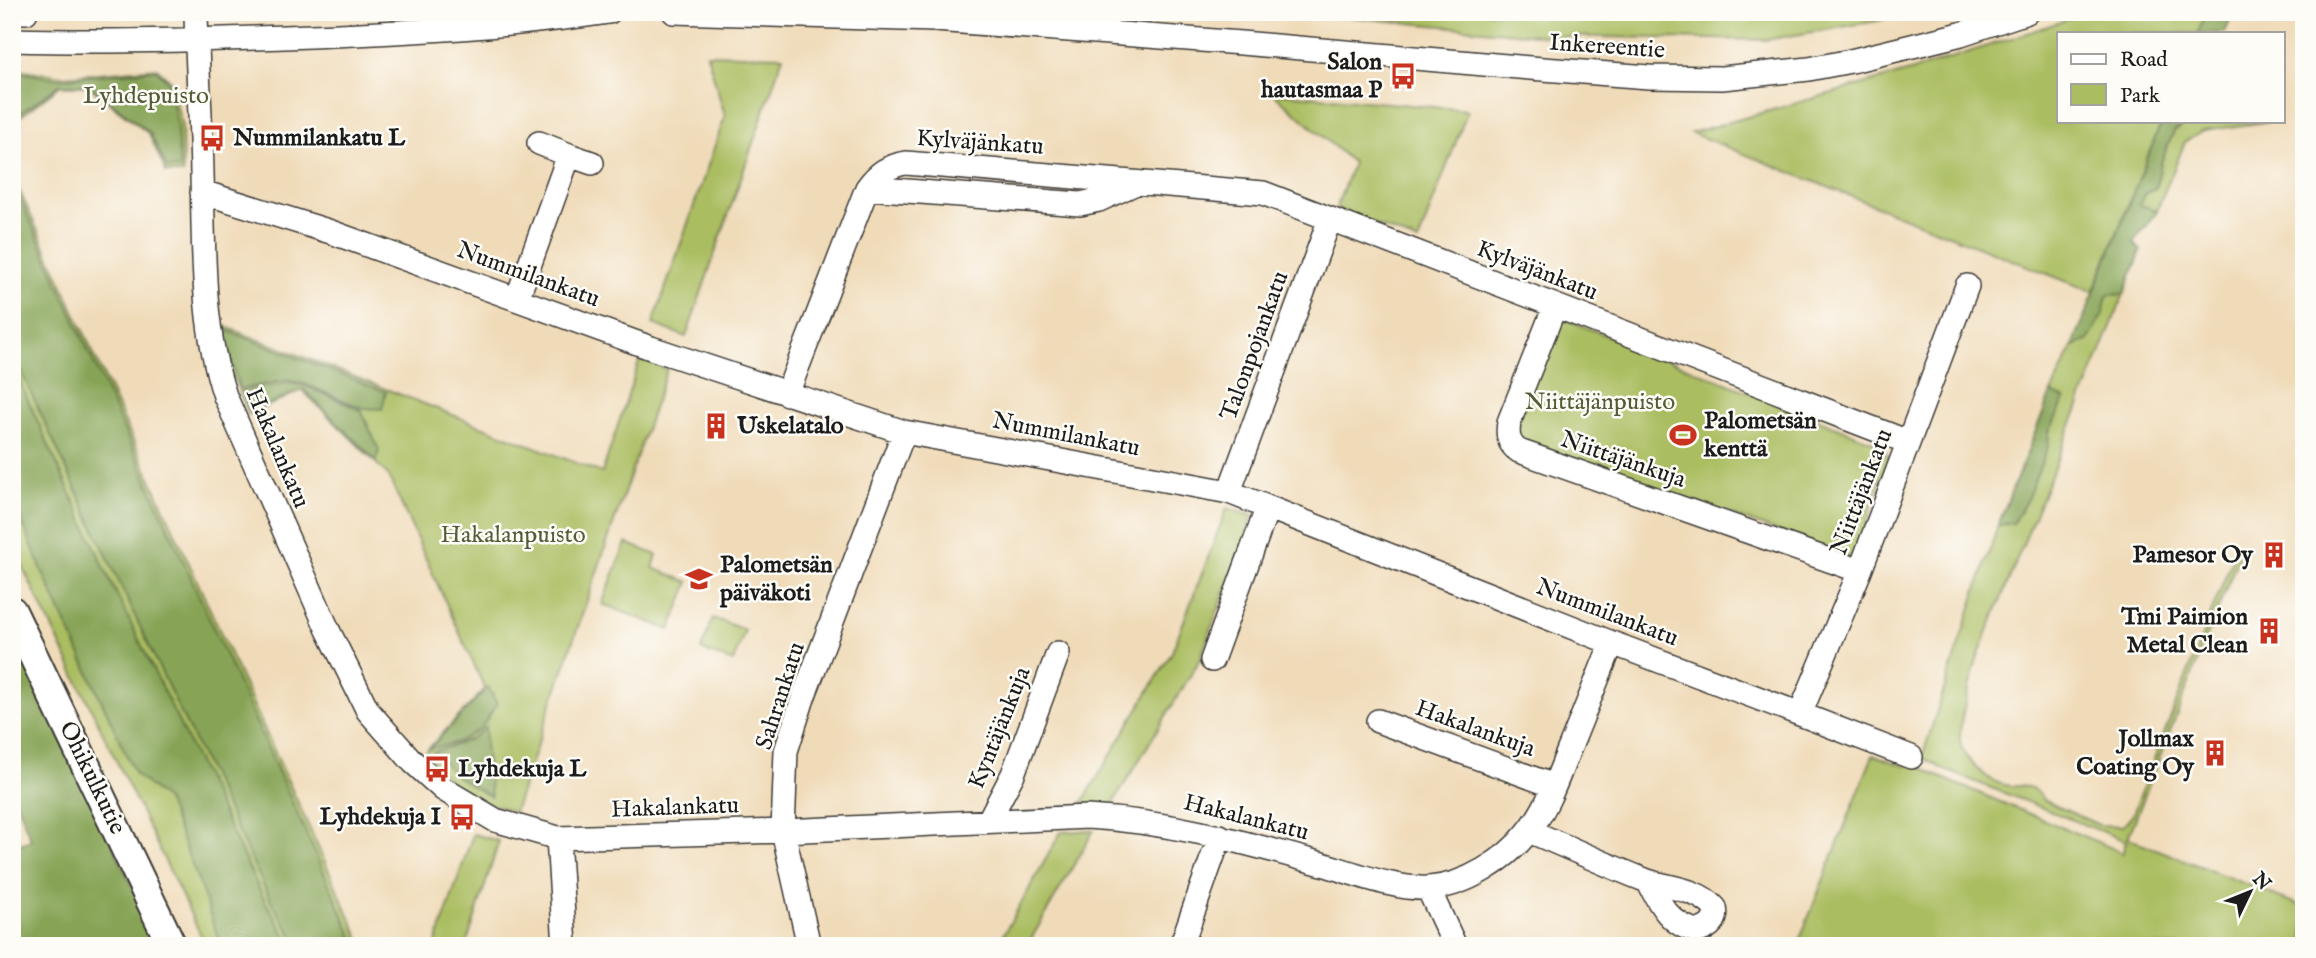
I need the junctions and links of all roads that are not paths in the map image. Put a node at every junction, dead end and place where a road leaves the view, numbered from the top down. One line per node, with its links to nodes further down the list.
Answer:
1 (12, 12): 2 (street)
2 (26, 12)
3 (196, 12): 7 (street, Hakalankatu)
4 (609, 12): 7 (street)
5 (674, 12): 6 (street, Inkereentie)
6 (2027, 12)
7 (196, 39): 8 (street); 12 (street, Hakalankatu)
8 (12, 40)
9 (539, 143): 10 (street)
10 (569, 155): 11 (street); 15 (street)
11 (592, 163)
12 (202, 192): 15 (street, Nummilankatu); 35 (street, Hakalankatu)
13 (1331, 219): 16 (street, Kylväjänkatu); 17 (street, Kylväjänkatu); 20 (street, Talonpojankatu)
14 (1967, 286): 19 (street, Niittäjänkatu)
15 (517, 299): 17 (street, Nummilankatu)
16 (1555, 306): 19 (street, Kylväjänkatu); 22 (street, Niittäjänkuja)
17 (787, 394): 18 (street, Nummilankatu)
18 (904, 432): 20 (street, Nummilankatu); 32 (street, Sahrankatu)
19 (1908, 442): 22 (street, Niittäjänkatu)
20 (1229, 492): 21 (street, Nummilankatu)
21 (1267, 509): 24 (street, Nummilankatu); 26 (street)
22 (1860, 571): 27 (street, Niittäjänkatu)
23 (12, 611): 38 (main road, Ohikulkutie)
24 (1612, 643): 27 (street, Nummilankatu); 30 (street, Hakalankatu)
25 (1058, 653): 31 (street, Kyntäjänkuja)
26 (1212, 660)
27 (1800, 713): 29 (street, Nummilankatu)
28 (1378, 721): 30 (street, Hakalankuja)
29 (1911, 757)
30 (1554, 786): 33 (street, Hakalankatu)
31 (989, 820): 32 (street, Hakalankatu); 34 (street, Hakalankatu)
32 (783, 831): 35 (street, Hakalankatu); 40 (street, Sahrankatu)
33 (1529, 831): 36 (street); 37 (street, Hakalankatu)
34 (1220, 836): 37 (street, Hakalankatu); 41 (street)
35 (558, 838): 39 (street)
36 (1648, 881)
37 (1428, 888): 42 (street)
38 (172, 946)
39 (565, 946)
40 (808, 946)
41 (1181, 946)
42 (1455, 946)

